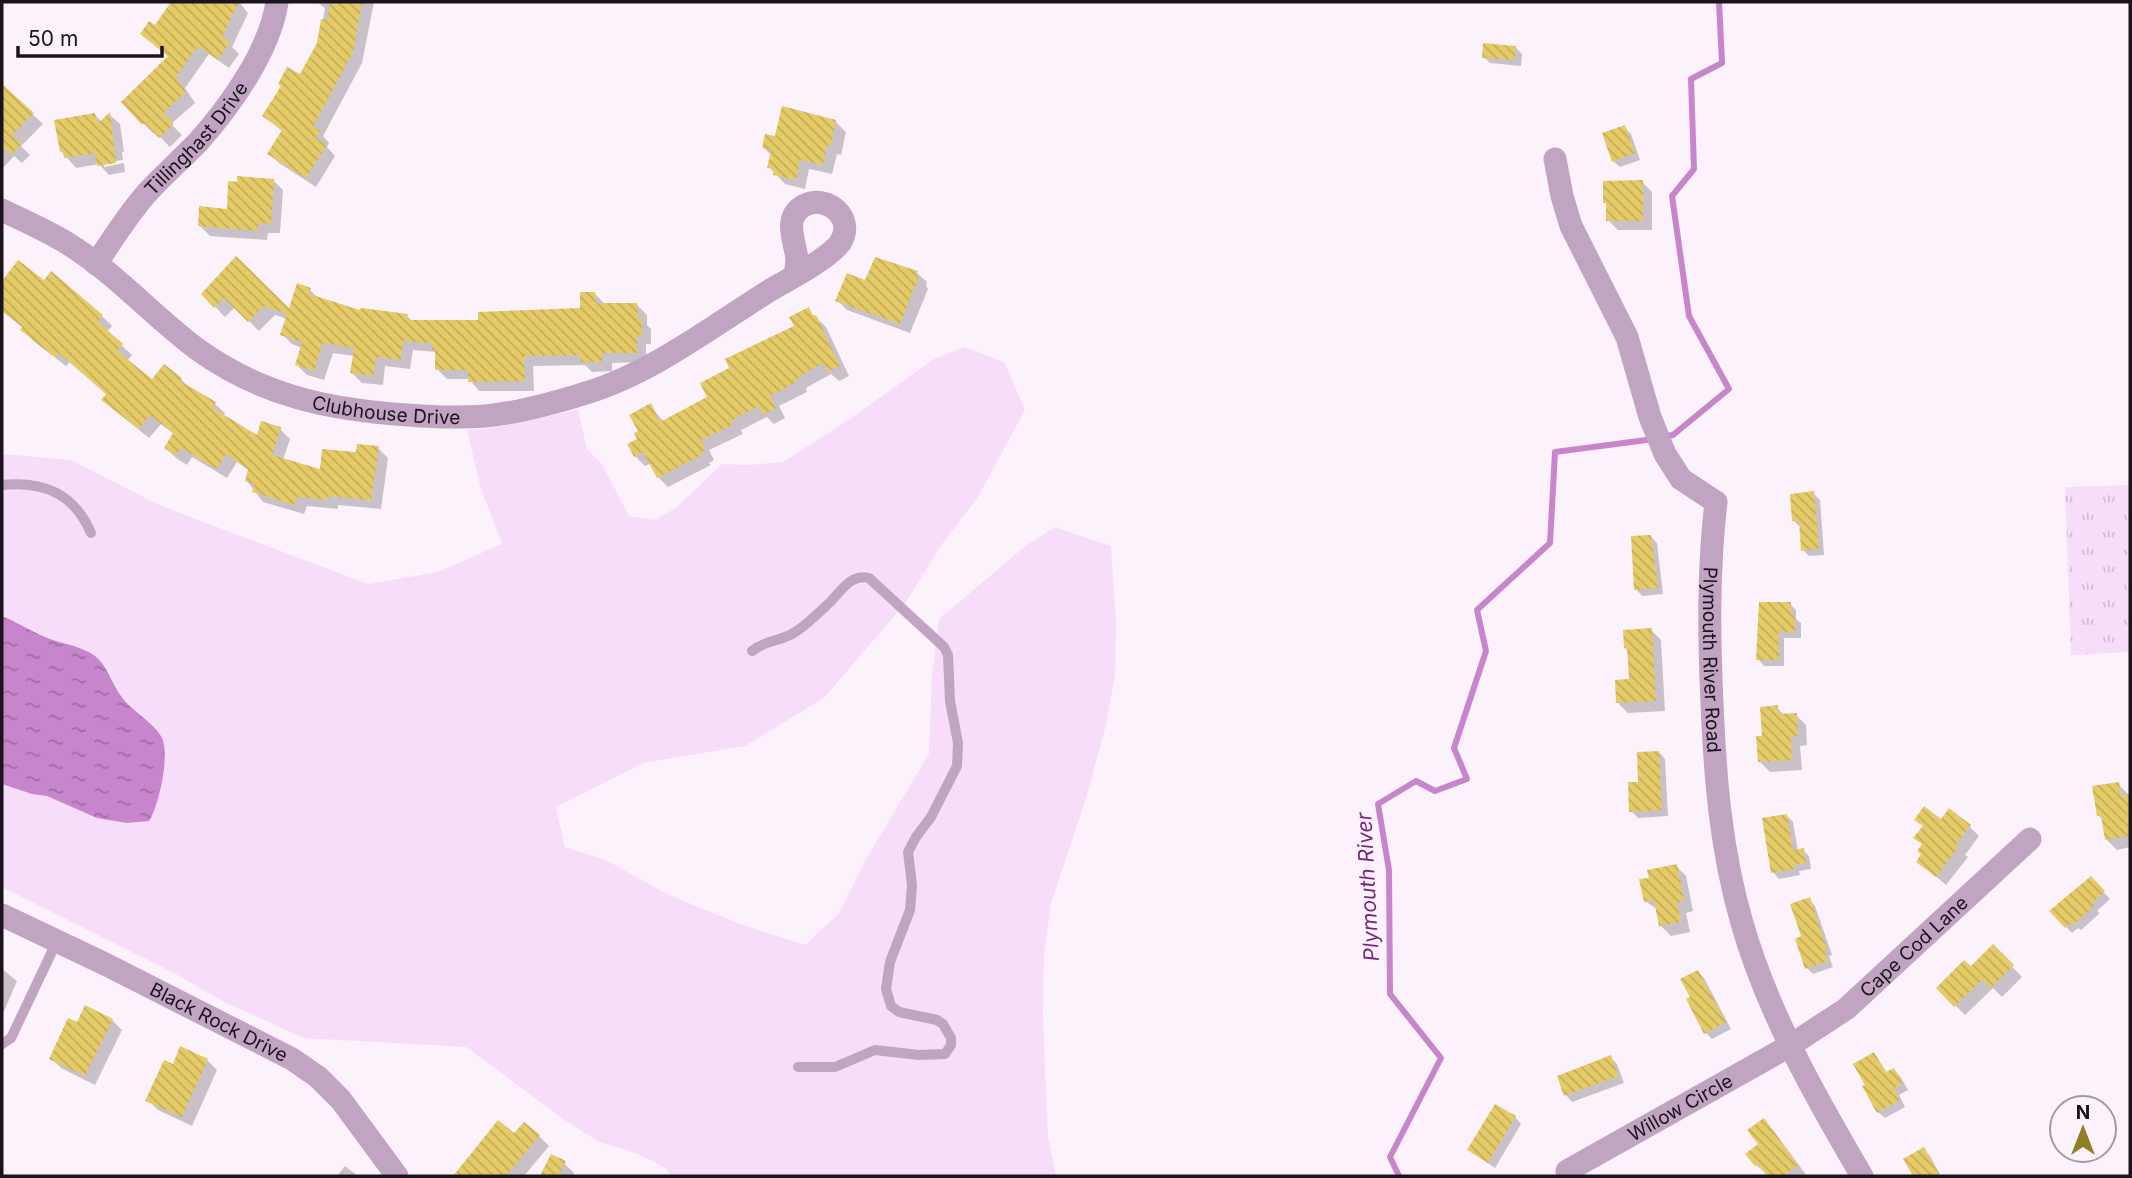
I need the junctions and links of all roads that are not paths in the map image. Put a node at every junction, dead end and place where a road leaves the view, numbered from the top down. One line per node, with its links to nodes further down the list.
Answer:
1 (277, 2): 4 (street, Tillinghast Drive)
2 (1555, 159): 13 (street, Plymouth River Road)
3 (2, 209): 4 (street, Clubhouse Drive)
4 (96, 264): 5 (street, Clubhouse Drive)
5 (795, 275)
6 (2, 485): 7 (lane)
7 (90, 533)
8 (752, 651): 14 (lane)
9 (2029, 839): 13 (street, Cape Cod Lane)
10 (2, 915): 11 (street, Black Rock Drive)
11 (57, 941): 12 (lane); 16 (street, Black Rock Drive)
12 (2, 1044)
13 (1791, 1045): 15 (street, Willow Circle); 17 (street, Plymouth River Road)
14 (798, 1067)
15 (1567, 1171)
16 (397, 1176)
17 (1862, 1176)

